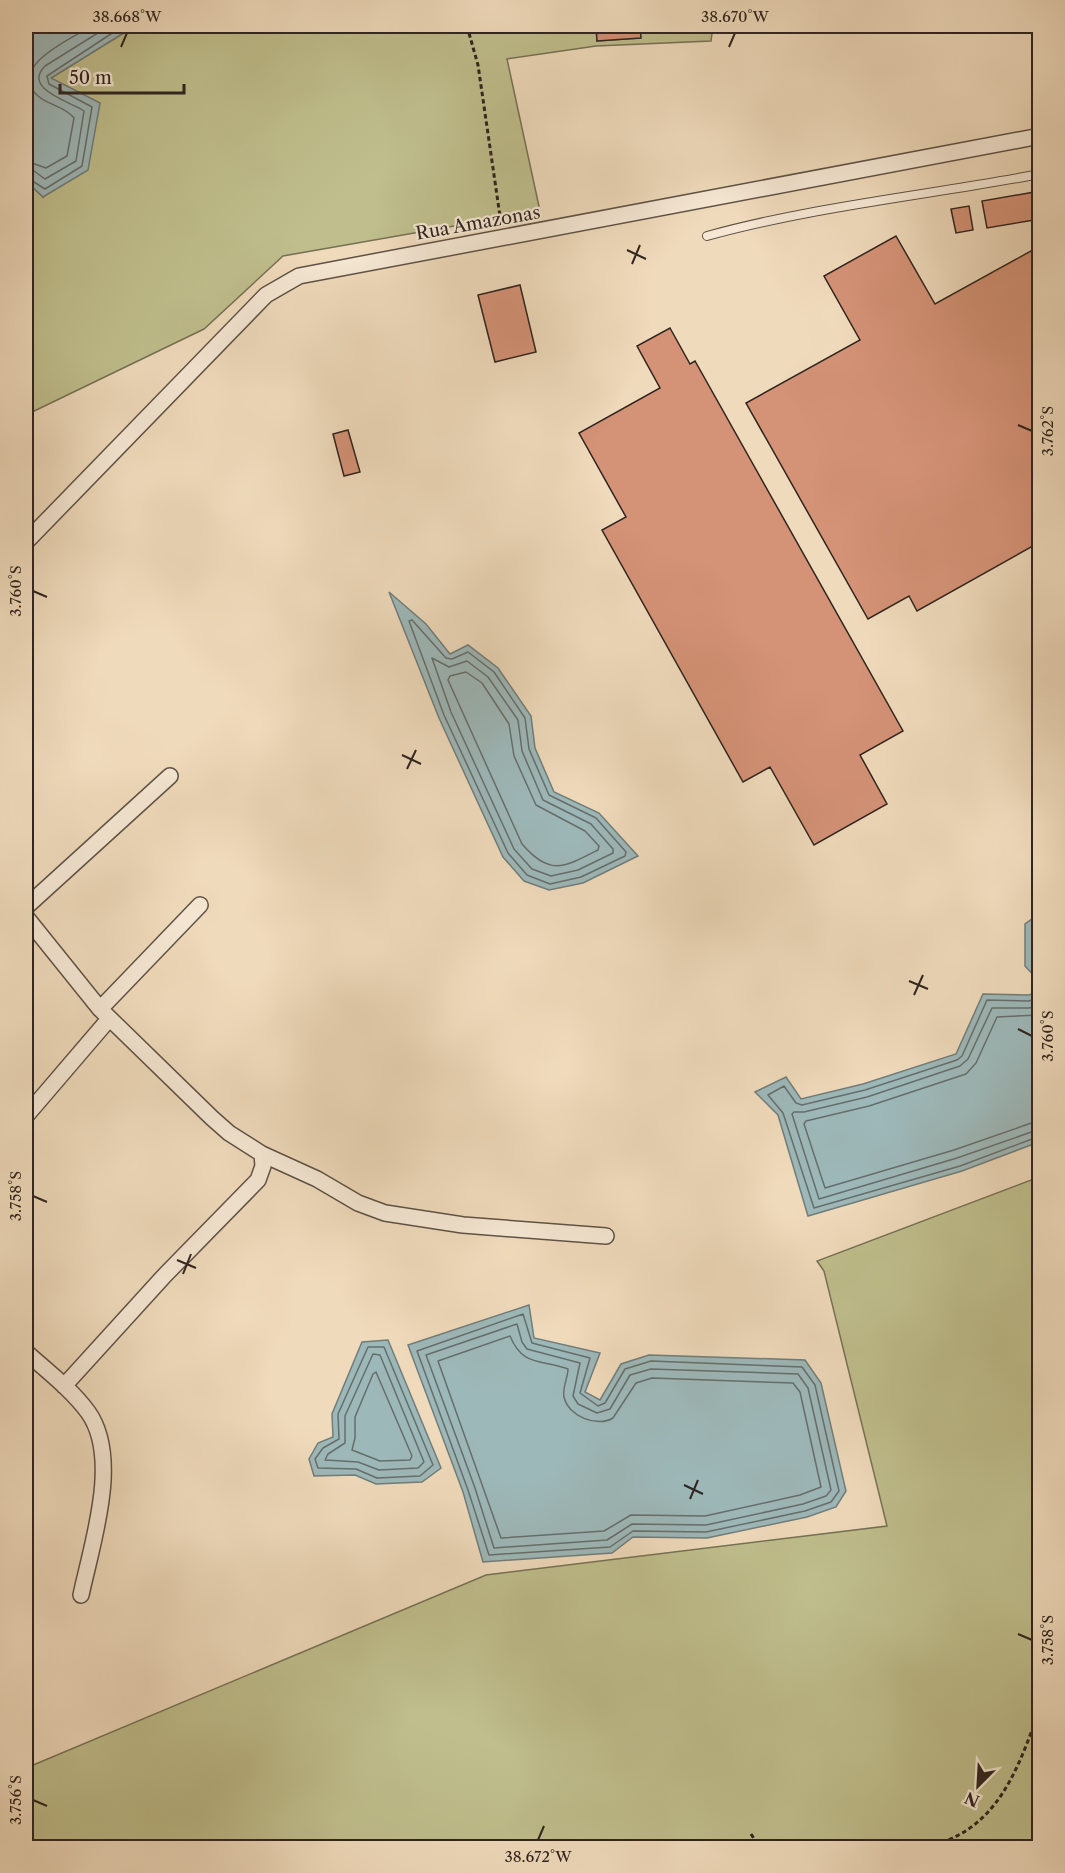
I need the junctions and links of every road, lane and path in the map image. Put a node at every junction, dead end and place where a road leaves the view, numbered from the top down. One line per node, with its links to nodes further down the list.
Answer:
1 (467, 26): 5 (path)
2 (1040, 136): 5 (street, Rua Amazonas)
3 (1040, 174): 4 (lane)
4 (707, 236)
5 (503, 239): 6 (street, Rua Amazonas)
6 (26, 542)
7 (170, 776): 9 (street)
8 (200, 905): 11 (street)
9 (26, 908)
10 (26, 917): 11 (street)
11 (104, 1014): 12 (street); 13 (street)
12 (26, 1116)
13 (262, 1154): 14 (street); 16 (street)
14 (606, 1236)
15 (26, 1352): 16 (street)
16 (64, 1386): 17 (street)
17 (81, 1594)
18 (1040, 1708): 21 (path)
19 (751, 1834): 20 (path)
20 (760, 1848)
21 (920, 1848)

